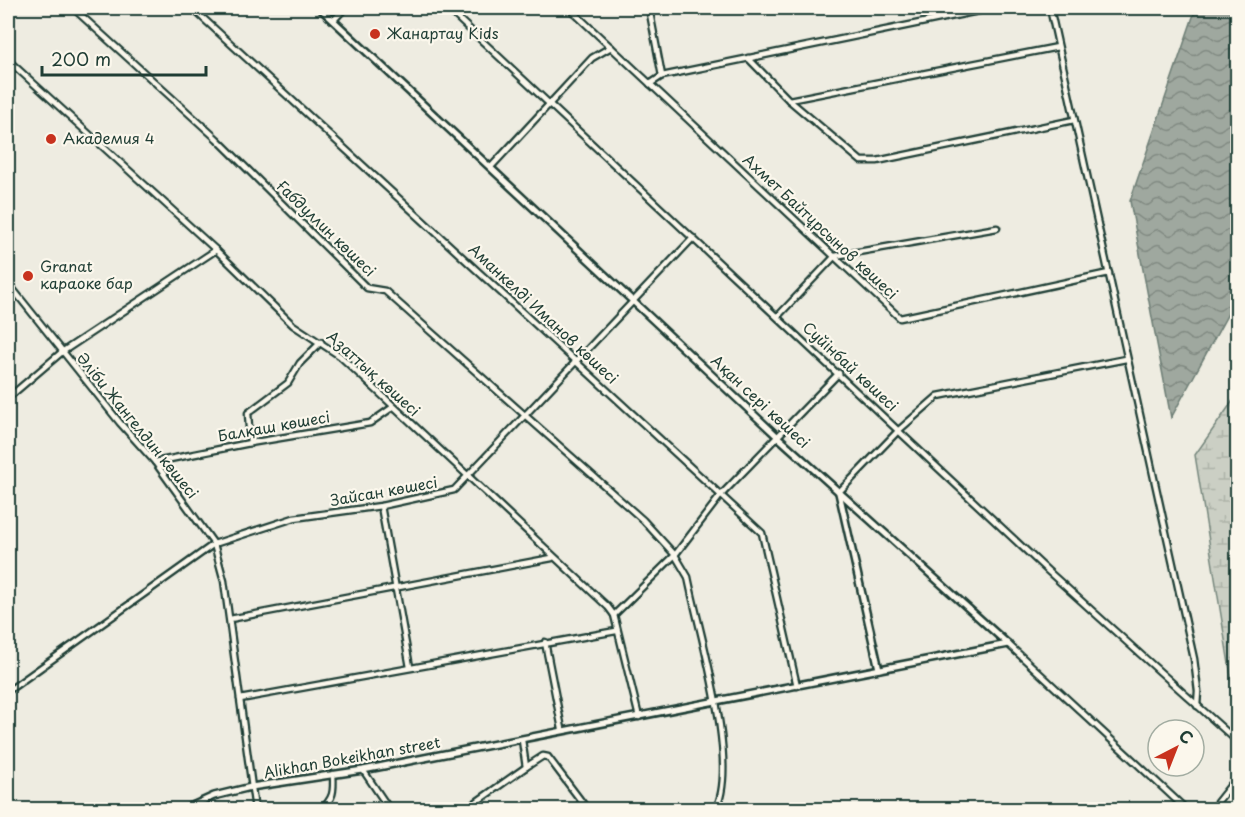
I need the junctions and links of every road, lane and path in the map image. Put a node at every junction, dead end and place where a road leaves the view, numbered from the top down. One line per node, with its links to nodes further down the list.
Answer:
1 (73, 8): 36 (street, Ғабдуллин көшесі)
2 (192, 8): 32 (street, Аманкелді Иманов көшесі)
3 (321, 8): 10 (street, Ақан сері көшесі)
4 (345, 8): 10 (street)
5 (447, 8): 18 (street, Суйінбай көшесі)
6 (569, 8): 12 (street, Ахмет Байтұрсынов көшесі)
7 (650, 8): 15 (street)
8 (993, 8): 13 (street)
9 (1050, 8): 11 (street)
10 (334, 20): 20 (street, Ақан сері көшесі)
11 (1058, 46): 17 (street); 19 (street)
12 (611, 47): 16 (street, Ахмет Байтұрсынов көшесі); 18 (street)
13 (748, 58): 15 (street); 17 (street)
14 (8, 60): 23 (street, Азаттық көшесі)
15 (662, 76): 16 (street)
16 (650, 84): 24 (street, Ахмет Байтұрсынов көшесі)
17 (789, 100): 19 (street)
18 (550, 103): 20 (street); 22 (street, Суйінбай көшесі)
19 (1074, 120): 25 (street)
20 (491, 167): 27 (street, Ақан сері көшесі)
21 (997, 228): 24 (street)
22 (693, 238): 27 (street, Зайсан көшесі); 28 (street, Суйінбай көшесі)
23 (216, 250): 29 (street, Азаттық көшесі); 30 (street)
24 (835, 256): 25 (street, Ахмет Байтұрсынов көшесі); 28 (street)
25 (1109, 273): 31 (street)
26 (8, 283): 30 (street, Әліби Жангелдин көшесі)
27 (634, 301): 32 (street, Зайсан көшесі); 38 (street, Ақан сері көшесі)
28 (778, 316): 33 (street, Суйінбай көшесі)
29 (321, 342): 35 (street, Азаттық көшесі); 39 (street)
30 (62, 352): 34 (street); 40 (street, Әліби Жангелдин көшесі)
31 (1126, 359): 37 (street); 60 (street)
32 (577, 360): 36 (street, Зайсан көшесі); 43 (street, Аманкелді Иманов көшесі)
33 (840, 373): 37 (street, Суйінбай көшесі); 38 (street)
34 (8, 398)
35 (393, 407): 39 (street, Балқаш көшесі); 41 (street, Азаттық көшесі)
36 (524, 416): 41 (street, Зайсан көшесі); 46 (street, Ғабдуллин көшесі)
37 (899, 430): 42 (street); 60 (street, Суйінбай көшесі)
38 (779, 438): 42 (street, Ақан сері көшесі); 43 (street)
39 (250, 442): 40 (street, Балқаш көшесі)
40 (155, 462): 45 (street, Әліби Жангелдин көшесі)
41 (467, 477): 44 (street, Зайсан көшесі); 47 (street, Азаттық көшесі)
42 (839, 492): 53 (street, Ақан сері көшесі); 55 (street)
43 (721, 495): 46 (street); 56 (street, Аманкелді Иманов көшесі)
44 (381, 506): 45 (street, Зайсан көшесі); 48 (street)
45 (214, 544): 50 (street, Alikhan Bokeikhan street); 57 (street, Зайсан көшесі)
46 (675, 555): 49 (street); 59 (street, Ғабдуллин көшесі)
47 (552, 558): 48 (street); 49 (street, Азаттық көшесі)
48 (396, 587): 50 (street); 54 (street)
49 (614, 615): 51 (street)
50 (230, 619): 58 (street, Alikhan Bokeikhan street)
51 (616, 632): 52 (street); 61 (street)
52 (545, 642): 54 (street); 62 (street)
53 (1008, 644): 55 (street, Alikhan Bokeikhan street); 77 (street, Ақан сері көшесі)
54 (411, 667): 58 (street)
55 (879, 669): 56 (street, Alikhan Bokeikhan street)
56 (797, 686): 59 (street, Alikhan Bokeikhan street)
57 (8, 692)
58 (240, 699): 69 (street, Alikhan Bokeikhan street)
59 (714, 701): 61 (street, Alikhan Bokeikhan street); 76 (street, Ғабдуллин көшесі)
60 (1197, 706): 64 (street, Суйінбай көшесі)
61 (639, 717): 62 (street, Alikhan Bokeikhan street)
62 (562, 729): 63 (street, Alikhan Bokeikhan street)
63 (522, 740): 65 (street); 66 (street, Alikhan Bokeikhan street)
64 (1238, 742)
65 (526, 767): 74 (street); 75 (street)
66 (363, 770): 67 (street, Alikhan Bokeikhan street); 73 (street)
67 (333, 774): 69 (street, Alikhan Bokeikhan street); 72 (street)
68 (1238, 776): 78 (street)
69 (251, 787): 70 (street); 71 (street)
70 (183, 810)
71 (255, 810)
72 (320, 810)
73 (390, 810)
74 (465, 810)
75 (588, 810)
76 (715, 810)
77 (1187, 810)
78 (1211, 810)

